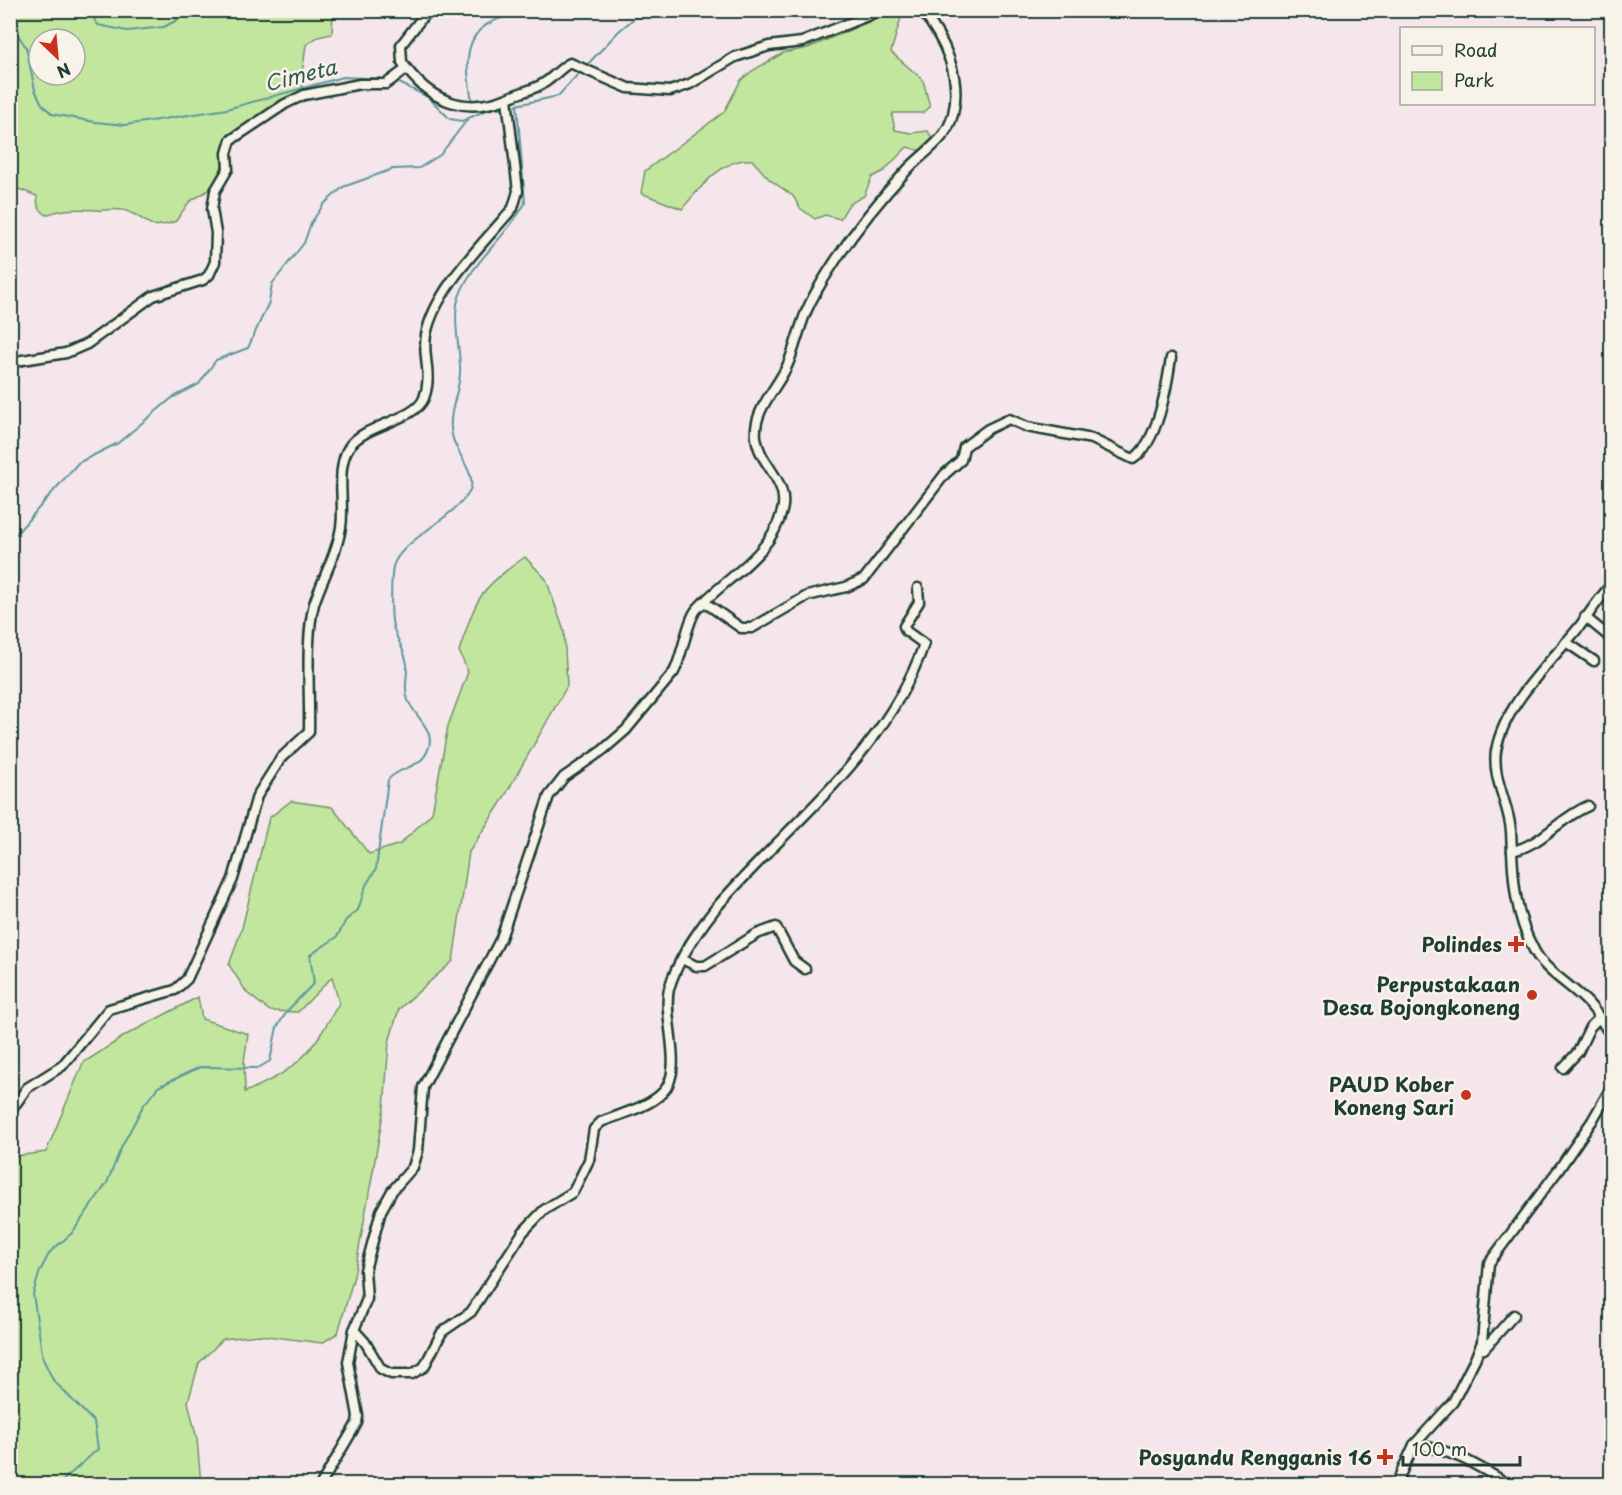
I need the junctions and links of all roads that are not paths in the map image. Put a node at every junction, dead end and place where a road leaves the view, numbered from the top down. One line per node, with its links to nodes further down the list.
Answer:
1 (428, 10): 4 (street)
2 (882, 10): 5 (street)
3 (921, 10): 10 (street)
4 (406, 69): 5 (street); 7 (street)
5 (507, 105): 23 (street)
6 (1171, 358): 10 (street)
7 (10, 362)
8 (1611, 584): 11 (street)
9 (918, 588): 17 (street)
10 (704, 602): 25 (street)
11 (1585, 617): 12 (street); 13 (street)
12 (1611, 639)
13 (1566, 642): 14 (street); 16 (street)
14 (1594, 661)
15 (1588, 806): 16 (street)
16 (1512, 851): 19 (street)
17 (682, 959): 18 (street); 25 (street)
18 (805, 969)
19 (1599, 1018): 20 (street); 21 (street)
20 (1611, 1038)
21 (1563, 1068)
22 (1611, 1086): 26 (street)
23 (10, 1112)
24 (1514, 1315): 26 (street)
25 (354, 1330): 29 (street)
26 (1479, 1350): 27 (street)
27 (1414, 1445): 28 (street); 30 (street)
28 (1508, 1484)
29 (321, 1485)
30 (1396, 1485)

